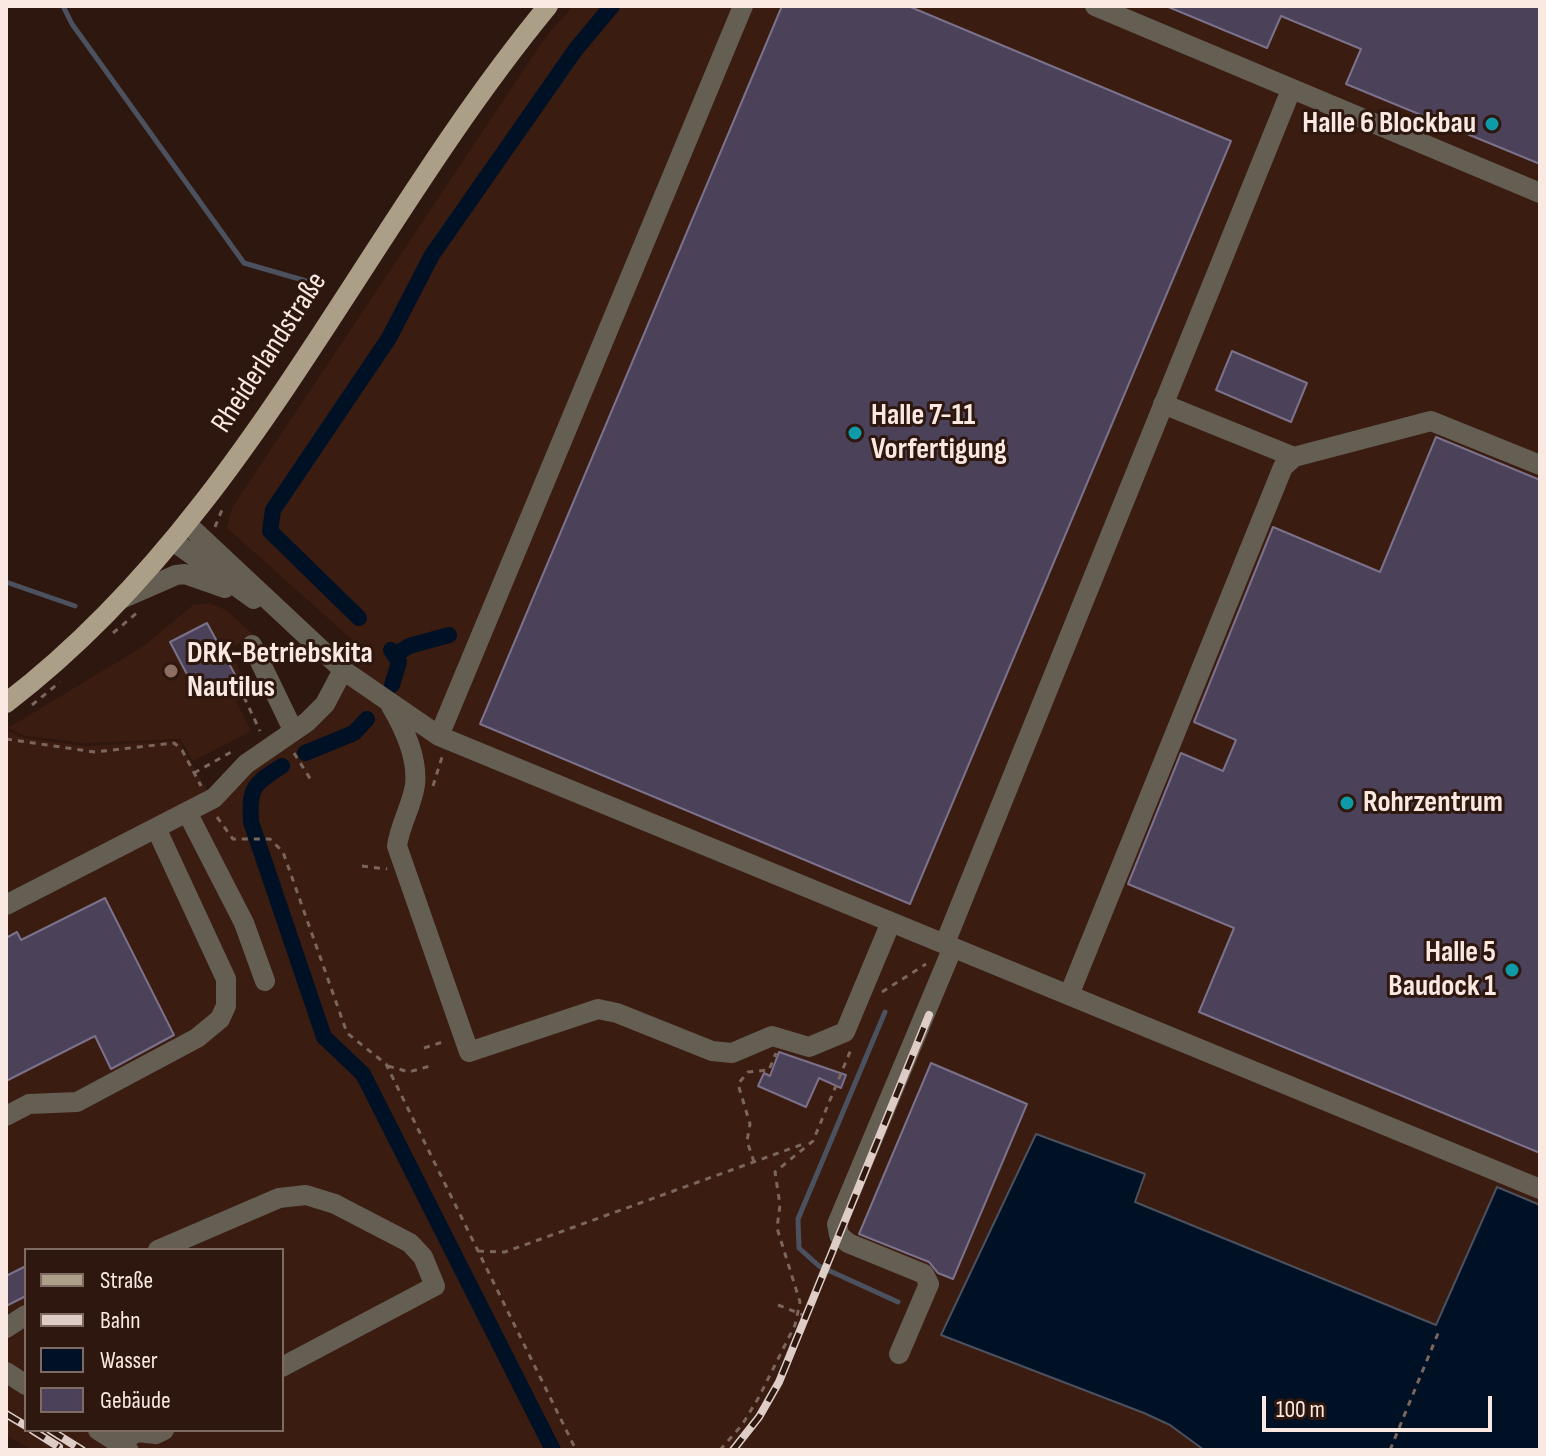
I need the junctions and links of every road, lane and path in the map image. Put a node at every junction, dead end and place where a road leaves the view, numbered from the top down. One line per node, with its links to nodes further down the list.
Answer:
1 (548, 6): 9 (main road, Rheiderlandstraße)
2 (743, 6): 24 (street)
3 (1095, 6): 4 (street)
4 (1291, 90): 5 (street); 6 (street)
5 (1540, 193)
6 (1163, 404): 7 (street); 34 (street)
7 (1294, 457): 8 (street); 37 (street)
8 (1540, 465)
9 (187, 524): 10 (main road, Rheiderlandstraße); 14 (street)
10 (173, 541): 11 (street); 12 (main road, Rheiderlandstraße)
11 (247, 595): 12 (street); 14 (street)
12 (121, 599): 20 (main road, Rheiderlandstraße)
13 (144, 608): 15 (path)
14 (304, 633): 17 (street)
15 (110, 636)
16 (252, 645): 25 (street)
17 (343, 670): 21 (street); 25 (street)
18 (64, 678): 22 (path)
19 (244, 697): 23 (path)
20 (6, 703)
21 (389, 703): 24 (street); 39 (street)
22 (29, 708)
23 (262, 735)
24 (439, 736): 28 (path); 33 (street)
25 (292, 738): 27 (path); 29 (street)
26 (6, 739): 29 (path)
27 (311, 780)
28 (432, 787)
29 (209, 801): 30 (street); 41 (path)
30 (187, 812): 31 (street); 36 (street)
31 (156, 828): 32 (street); 43 (street)
32 (6, 905)
33 (891, 922): 34 (street); 39 (street)
34 (949, 945): 37 (street); 55 (street)
35 (926, 964): 38 (path)
36 (265, 981)
37 (1069, 995): 46 (street)
38 (872, 999)
39 (782, 1039): 45 (path)
40 (855, 1041): 44 (path)
41 (386, 1064): 42 (path); 48 (path)
42 (430, 1066)
43 (6, 1116)
44 (813, 1141): 45 (path); 50 (path)
45 (754, 1162): 48 (path)
46 (1540, 1189)
47 (163, 1248): 56 (street)
48 (478, 1251): 63 (path)
49 (778, 1305): 50 (path)
50 (798, 1313): 52 (path); 64 (path)
51 (24, 1316): 53 (street)
52 (806, 1316)
53 (6, 1328)
54 (1439, 1331): 65 (path)
55 (899, 1354)
56 (284, 1366)
57 (6, 1372): 58 (street)
58 (24, 1384)
59 (101, 1432): 62 (street)
60 (137, 1432): 61 (street)
61 (160, 1432)
62 (124, 1447)
63 (576, 1450)
64 (720, 1450)
65 (1390, 1450)

